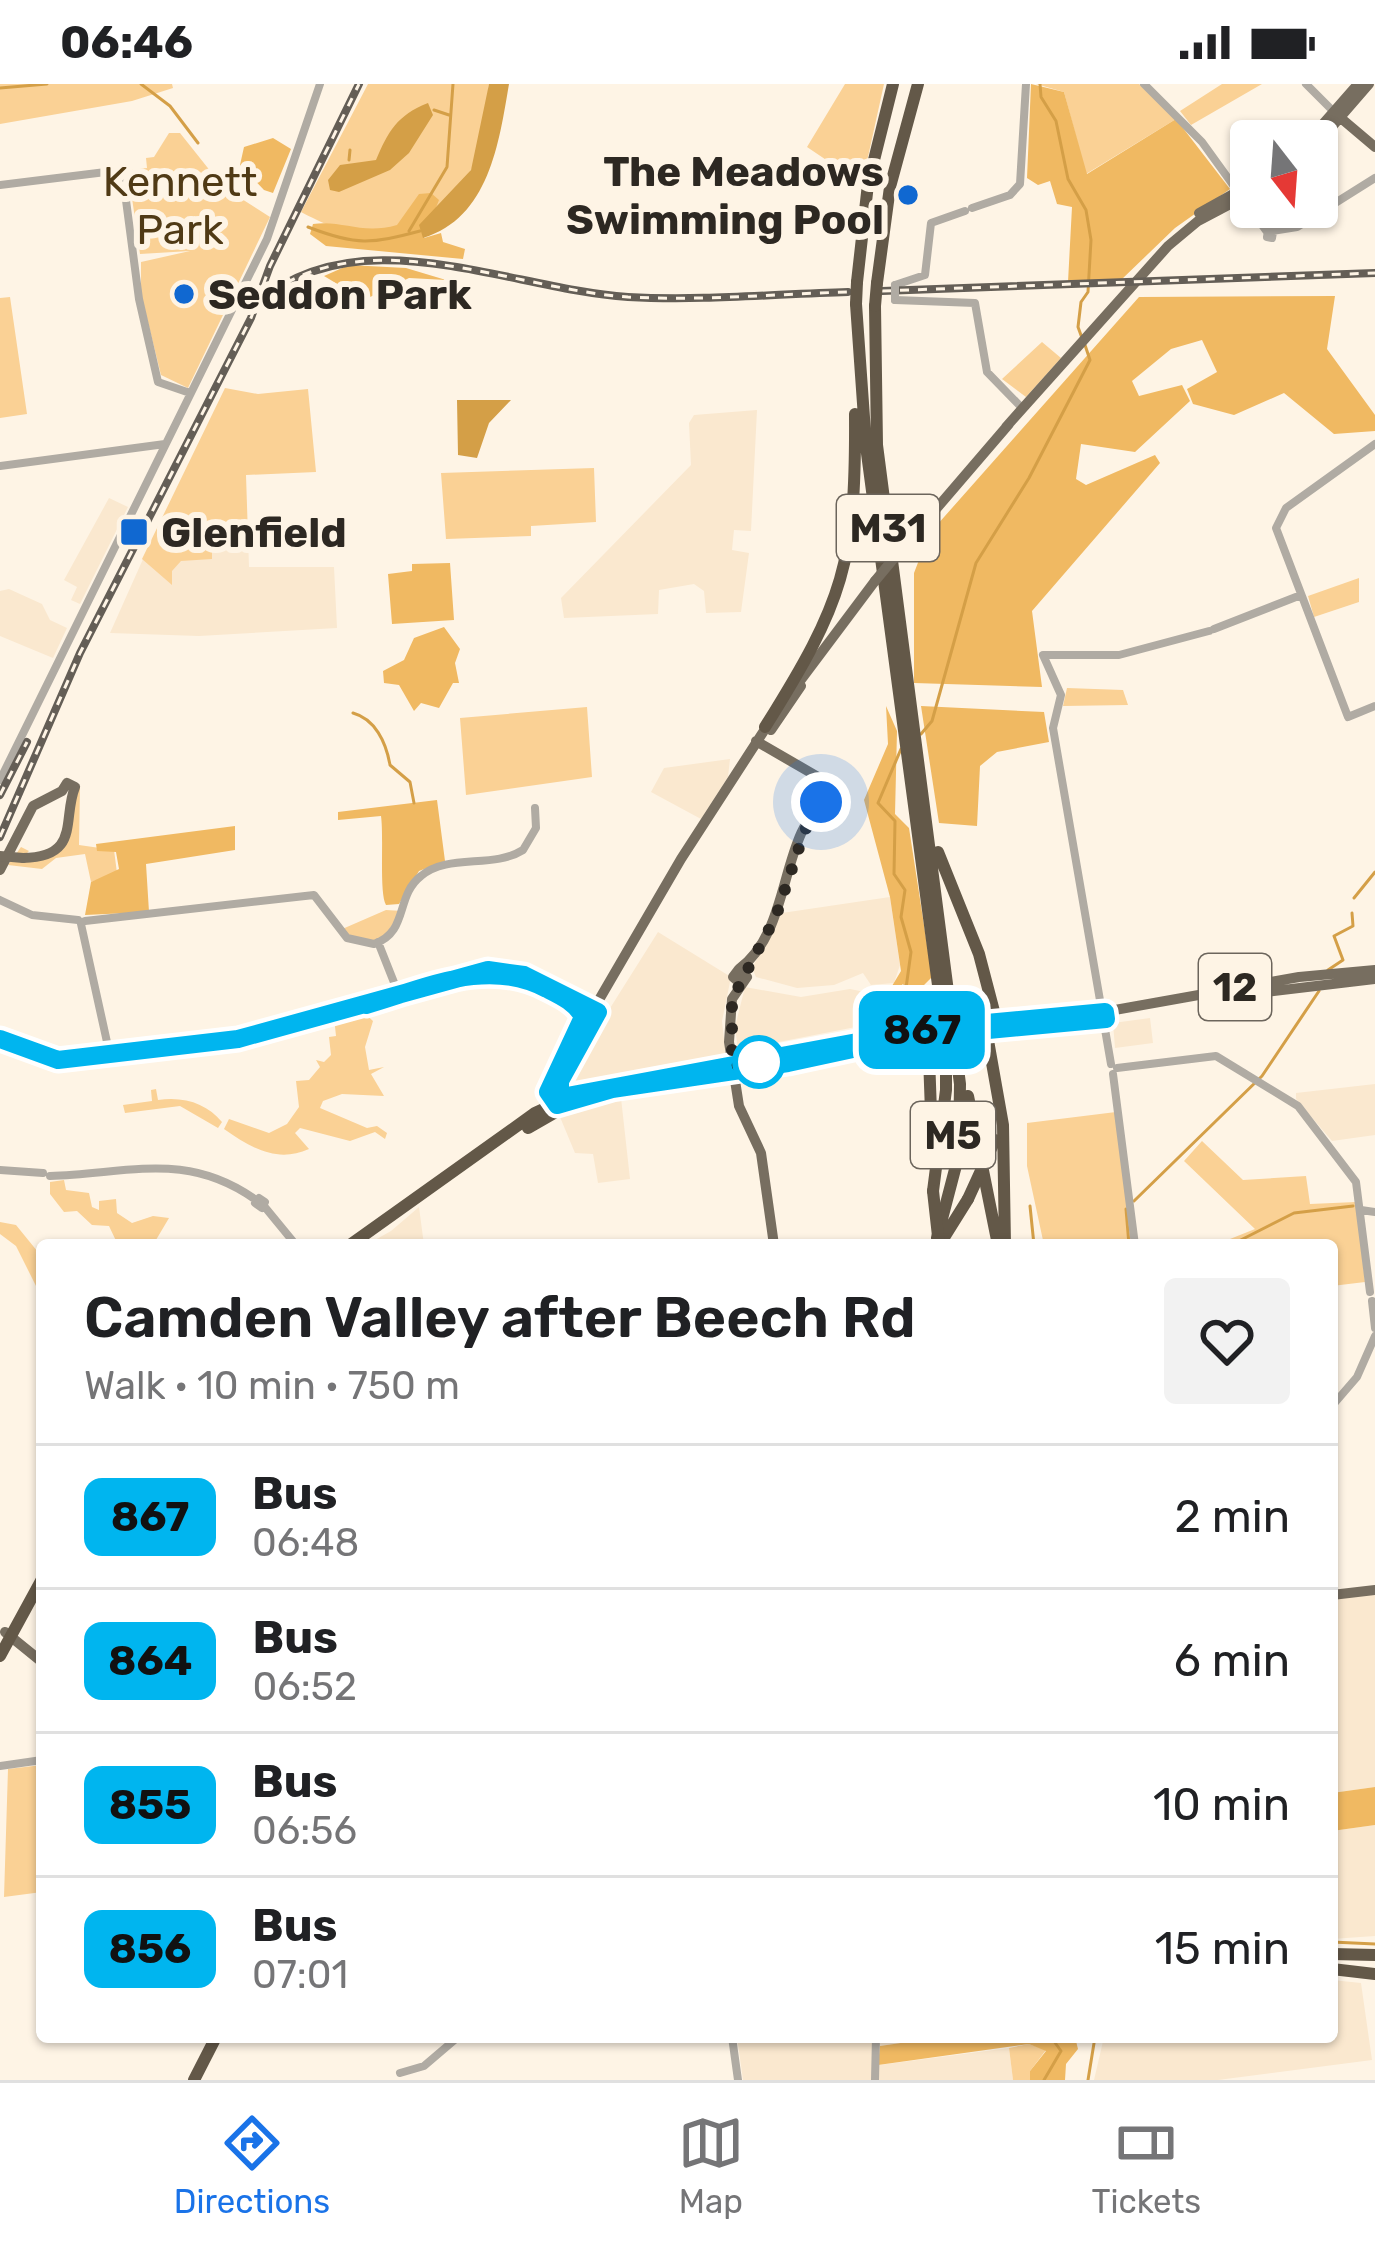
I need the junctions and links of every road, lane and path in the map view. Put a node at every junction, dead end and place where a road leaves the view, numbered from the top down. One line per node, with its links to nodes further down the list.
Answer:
1 (320, 84): 26 (street)
2 (893, 84): 24 (highway, M31, bridge)
3 (918, 84): 36 (highway, M31, bridge)
4 (1026, 84): 25 (street, bridge)
5 (1144, 84): 13 (street)
6 (1307, 84): 9 (street)
7 (1358, 84): 9 (main road)
8 (1369, 84): 9 (main road)
9 (1339, 113): 10 (main road); 11 (main road); 12 (main road)
10 (1331, 120)
11 (1334, 120)
12 (1373, 143)
13 (1230, 174)
14 (1375, 180): 16 (street); 18 (street)
15 (0, 185): 26 (street)
16 (1338, 202)
17 (1230, 203): 27 (main road)
18 (1338, 205)
19 (1268, 228): 23 (street)
20 (1268, 228): 23 (street)
21 (1292, 228): 23 (street)
22 (1302, 228): 23 (street)
23 (1271, 232)
24 (856, 333): 34 (highway); 47 (highway, M31)
25 (981, 349): 27 (street); 27 (street)
26 (190, 393): 28 (street)
27 (1023, 405): 32 (main road, bridge)
28 (165, 443): 30 (street); 37 (street)
29 (1375, 444): 31 (street)
30 (0, 466)
31 (1300, 595): 33 (street); 49 (street)
32 (839, 628): 34 (main road); 35 (main road)
33 (1375, 706)
34 (765, 727): 35 (main road)
35 (755, 744): 48 (main road); 48 (main road); 60 (main road)
36 (917, 749): 47 (highway, M31); 51 (highway)
37 (0, 780)
38 (535, 808): 43 (street)
39 (0, 856): 40 (main road, bridge)
40 (0, 870)
41 (1, 900): 42 (street)
42 (81, 922): 43 (street); 55 (street)
43 (380, 942): 45 (street)
44 (1375, 974): 49 (main road, 12)
45 (398, 993): 46 (main road); 48 (main road); 57 (main road)
46 (561, 997): 48 (main road); 56 (main road)
47 (947, 1006): 70 (highway); 77 (highway, M5); 79 (highway)
48 (595, 1010): 56 (main road); 62 (main road)
49 (1105, 1015): 50 (main road, 12); 51 (main road, 12); 59 (street)
50 (1068, 1023): 51 (highway)
51 (981, 1026): 52 (highway, bridge); 67 (highway)
52 (929, 1032): 53 (highway); 60 (highway); 61 (highway)
53 (904, 1038): 60 (highway); 61 (highway)
54 (0, 1039): 58 (main road)
55 (107, 1042): 57 (street); 58 (street)
56 (572, 1045): 62 (main road)
57 (118, 1054): 58 (main road)
58 (86, 1058)
59 (1114, 1068): 71 (street); 81 (street)
60 (731, 1069): 63 (highway); 64 (highway); 75 (main road)
61 (928, 1072): 70 (highway)
62 (555, 1082): 64 (highway); 65 (highway); 66 (highway)
63 (618, 1090): 65 (highway); 66 (highway)
64 (574, 1095): 65 (highway)
65 (552, 1103): 66 (highway); 68 (highway)
66 (521, 1128): 68 (highway); 73 (highway)
67 (999, 1144): 78 (highway, bridge); 80 (highway)
68 (490, 1154): 74 (highway)
69 (0, 1172): 72 (street)
70 (932, 1185): 76 (highway, bridge)
71 (1367, 1214): 82 (street)
72 (291, 1239)
73 (359, 1239)
74 (369, 1239)
75 (770, 1239)
76 (934, 1239)
77 (935, 1239)
78 (938, 1239)
79 (1000, 1239)
80 (1001, 1239)
81 (1134, 1239)
82 (1373, 1297): 83 (street)
83 (1375, 1332): 84 (street)
84 (1338, 1399)
85 (36, 1578): 89 (highway)
86 (36, 1587): 89 (highway)
87 (1375, 1590): 88 (main road)
88 (1338, 1594)
89 (5, 1631): 90 (main road); 91 (highway)
90 (36, 1654)
91 (0, 1656)
92 (36, 1761): 93 (street)
93 (0, 1766)
94 (1338, 1955): 95 (highway)
95 (1375, 1956)
96 (1338, 1968): 97 (highway)
97 (1375, 1971)
98 (210, 2043): 103 (highway)
99 (451, 2043): 102 (street)
100 (733, 2043): 104 (street)
101 (876, 2043): 105 (street)
102 (398, 2076)
103 (191, 2080)
104 (738, 2080)
105 (875, 2080)

